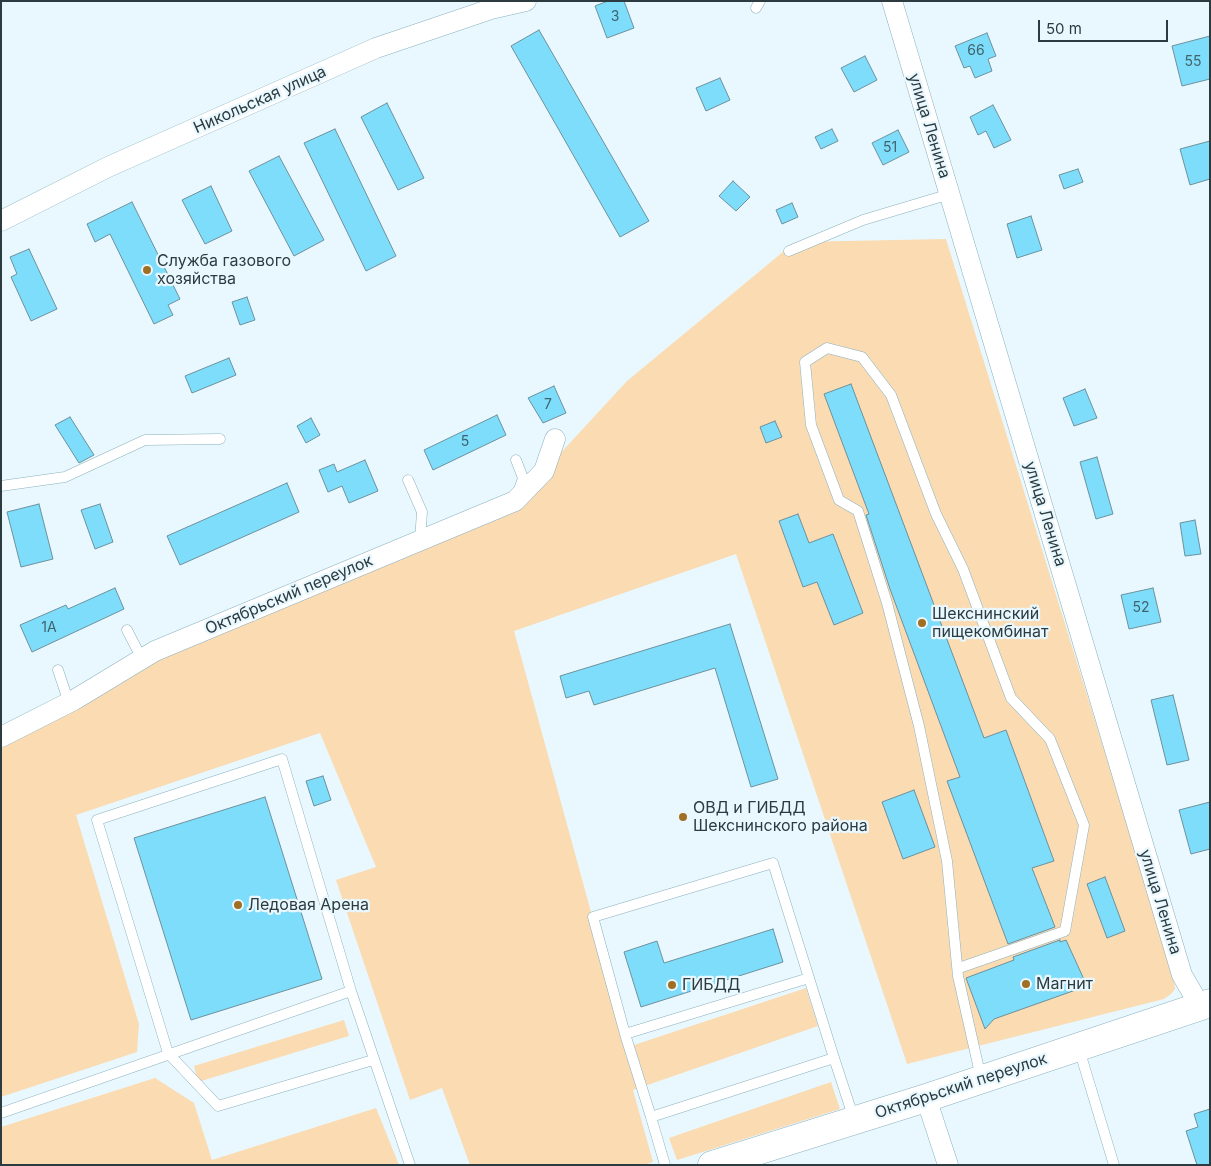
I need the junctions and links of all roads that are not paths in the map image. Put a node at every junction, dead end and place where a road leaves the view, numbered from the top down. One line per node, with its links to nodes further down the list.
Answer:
1 (526, 1): 3 (street, Никольская улица)
2 (892, 1): 4 (street, улица Ленина)
3 (464, 9): 5 (street, Никольская улица)
4 (950, 194): 6 (lane); 22 (street, улица Ленина)
5 (1, 221)
6 (789, 251)
7 (554, 438): 12 (street, Октябрьский переулок)
8 (220, 439): 11 (lane)
9 (516, 460): 12 (lane)
10 (408, 480): 13 (lane)
11 (1, 486)
12 (515, 501): 13 (street, Октябрьский переулок)
13 (420, 540): 15 (street, Октябрьский переулок)
14 (127, 630): 15 (lane)
15 (142, 659): 17 (street, Октябрьский переулок)
16 (58, 670): 17 (lane)
17 (69, 703): 18 (street, Октябрьский переулок)
18 (1, 736)
19 (958, 968): 19 (lane); 28 (lane)
20 (809, 978): 23 (lane); 23 (lane); 26 (lane)
21 (351, 991): 25 (lane); 25 (lane); 27 (lane)
22 (1207, 1010): 24 (street, Октябрьский переулок)
23 (626, 1034): 31 (lane)
24 (1078, 1048): 28 (street, Октябрьский переулок); 37 (lane)
25 (168, 1053): 27 (lane); 30 (lane)
26 (834, 1058): 31 (lane); 32 (lane)
27 (374, 1060): 33 (lane)
28 (982, 1079): 29 (street, Октябрьский переулок)
29 (926, 1098): 32 (street, Октябрьский переулок); 36 (street)
30 (1, 1113)
31 (651, 1117): 34 (lane)
32 (854, 1120): 35 (street, Октябрьский переулок)
33 (410, 1165)
34 (665, 1165)
35 (712, 1165)
36 (948, 1165)
37 (1114, 1165)

